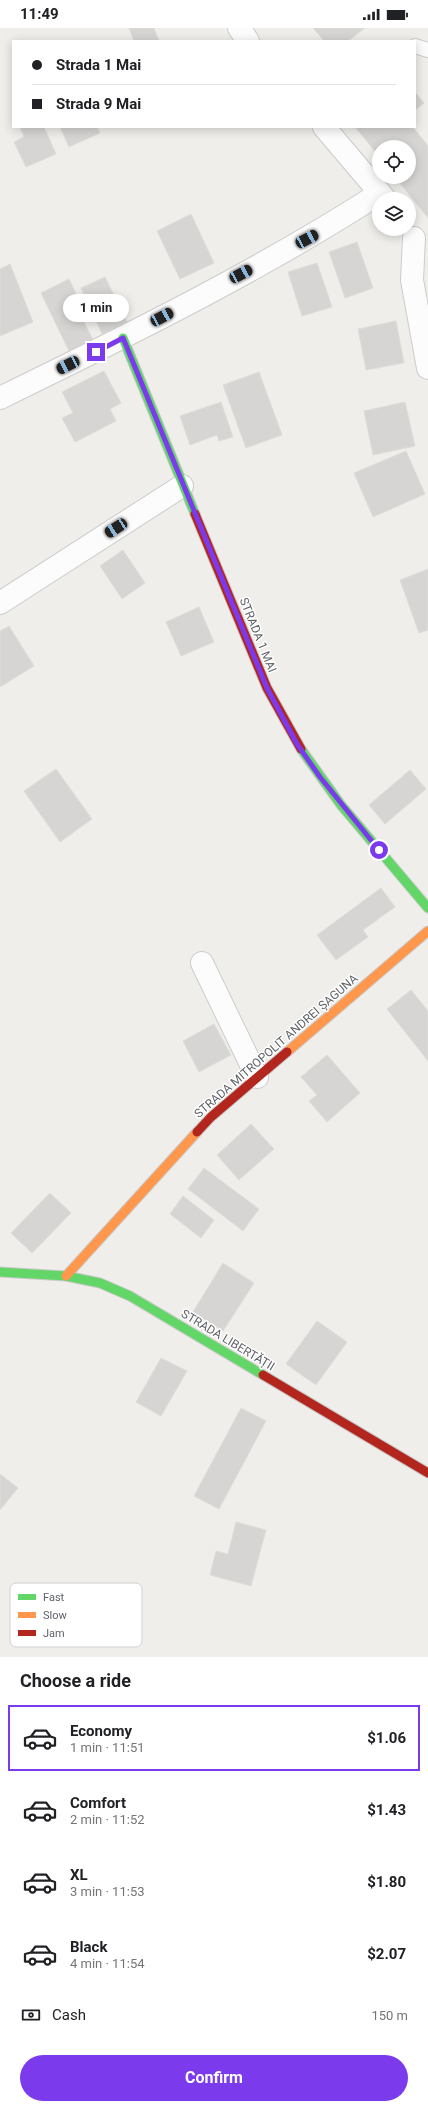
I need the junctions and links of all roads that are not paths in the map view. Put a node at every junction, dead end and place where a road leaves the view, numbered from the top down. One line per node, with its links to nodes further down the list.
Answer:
1 (239, 28): 2 (street)
2 (247, 40)
3 (416, 46): 4 (lane)
4 (428, 50)
5 (325, 128): 6 (street)
6 (379, 192)
7 (372, 202): 11 (street)
8 (410, 236): 12 (street)
9 (413, 236): 10 (street)
10 (428, 254)
11 (123, 338): 13 (street); 14 (street, STRADA 1 MAI)
12 (428, 368)
13 (0, 398)
14 (182, 486): 15 (street); 16 (street, STRADA 1 MAI)
15 (0, 603)
16 (428, 908)
17 (428, 931): 19 (street, STRADA MITROPOLIT ANDREI ȘAGUNA)
18 (202, 963): 19 (street)
19 (257, 1077): 21 (street, STRADA MITROPOLIT ANDREI ȘAGUNA)
20 (0, 1272): 21 (street, STRADA LIBERTĂȚII)
21 (66, 1276): 22 (street, STRADA LIBERTĂȚII)
22 (428, 1473)

